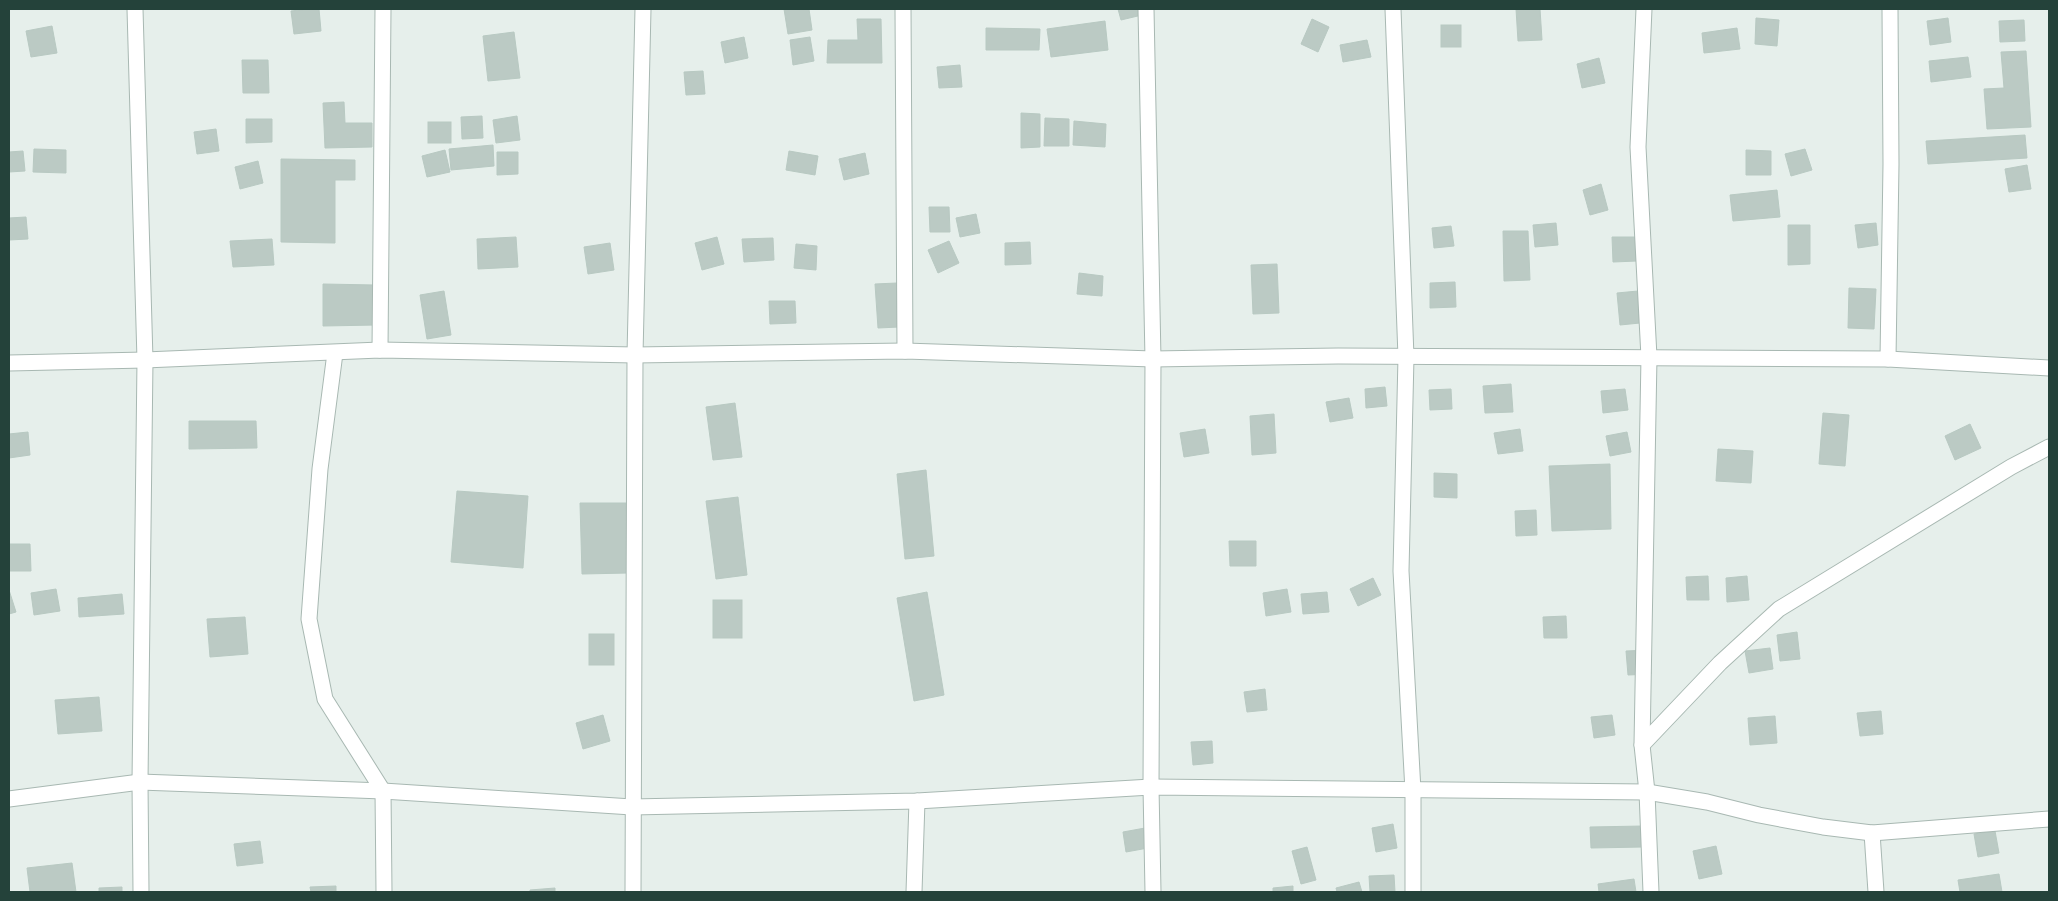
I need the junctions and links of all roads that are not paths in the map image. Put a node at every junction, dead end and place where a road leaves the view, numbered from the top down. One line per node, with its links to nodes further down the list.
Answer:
1 (135, 9): 17 (street)
2 (383, 9): 9 (street)
3 (643, 9): 12 (street)
4 (903, 9): 10 (street)
5 (1146, 9): 15 (street)
6 (1393, 9): 14 (street)
7 (1644, 9): 13 (street)
8 (1890, 9): 16 (street)
9 (380, 350): 11 (street); 12 (street)
10 (905, 351): 12 (street); 15 (street)
11 (335, 353): 17 (street); 24 (street)
12 (635, 355): 29 (street)
13 (1649, 356): 14 (street); 16 (street); 21 (street)
14 (1406, 357): 15 (street); 25 (street)
15 (1153, 359): 23 (street)
16 (1888, 359): 19 (street)
17 (145, 360): 18 (street); 22 (street)
18 (9, 363)
19 (2049, 368)
20 (2049, 447): 21 (street)
21 (1642, 745): 26 (street)
22 (140, 782): 24 (street); 27 (street); 32 (street)
23 (1151, 787): 25 (street); 28 (street); 36 (street)
24 (384, 790): 29 (street); 33 (street)
25 (1413, 791): 26 (street); 37 (street)
26 (1647, 792): 31 (street); 38 (street)
27 (9, 799)
28 (917, 801): 29 (street); 35 (street)
29 (632, 807): 34 (street)
30 (2049, 819): 31 (street)
31 (1872, 833): 39 (street)
32 (141, 892)
33 (384, 892)
34 (633, 892)
35 (914, 892)
36 (1154, 892)
37 (1413, 892)
38 (1651, 892)
39 (1876, 892)

